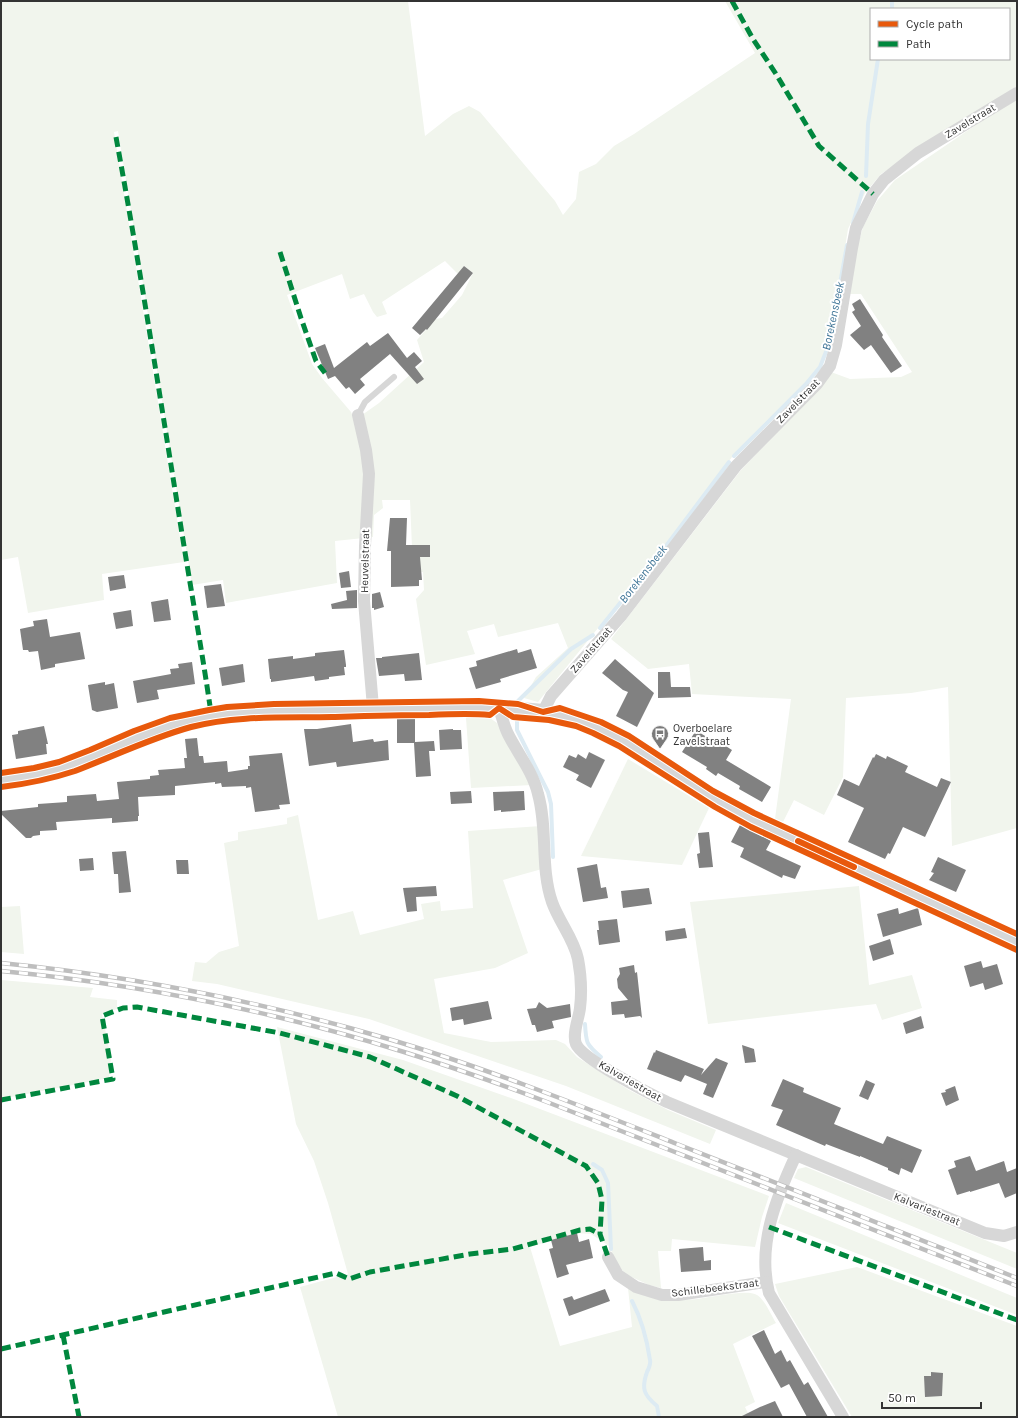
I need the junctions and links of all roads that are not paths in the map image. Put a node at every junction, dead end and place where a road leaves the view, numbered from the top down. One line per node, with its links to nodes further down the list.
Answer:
1 (1017, 93): 6 (street, Zavelstraat)
2 (394, 377): 3 (lane)
3 (358, 415): 4 (street, Heuvelstraat)
4 (373, 707): 5 (street); 7 (street)
5 (499, 708): 6 (street); 9 (street, Kalvariestraat)
6 (543, 712): 8 (street)
7 (1, 780)
8 (1017, 943)
9 (796, 1155): 10 (street, Kalvariestraat); 12 (street, Schillebeekstraat)
10 (1017, 1232)
11 (608, 1257): 12 (street, Schillebeekstraat)
12 (766, 1282): 13 (street, Schillebeekstraat)
13 (843, 1417)

